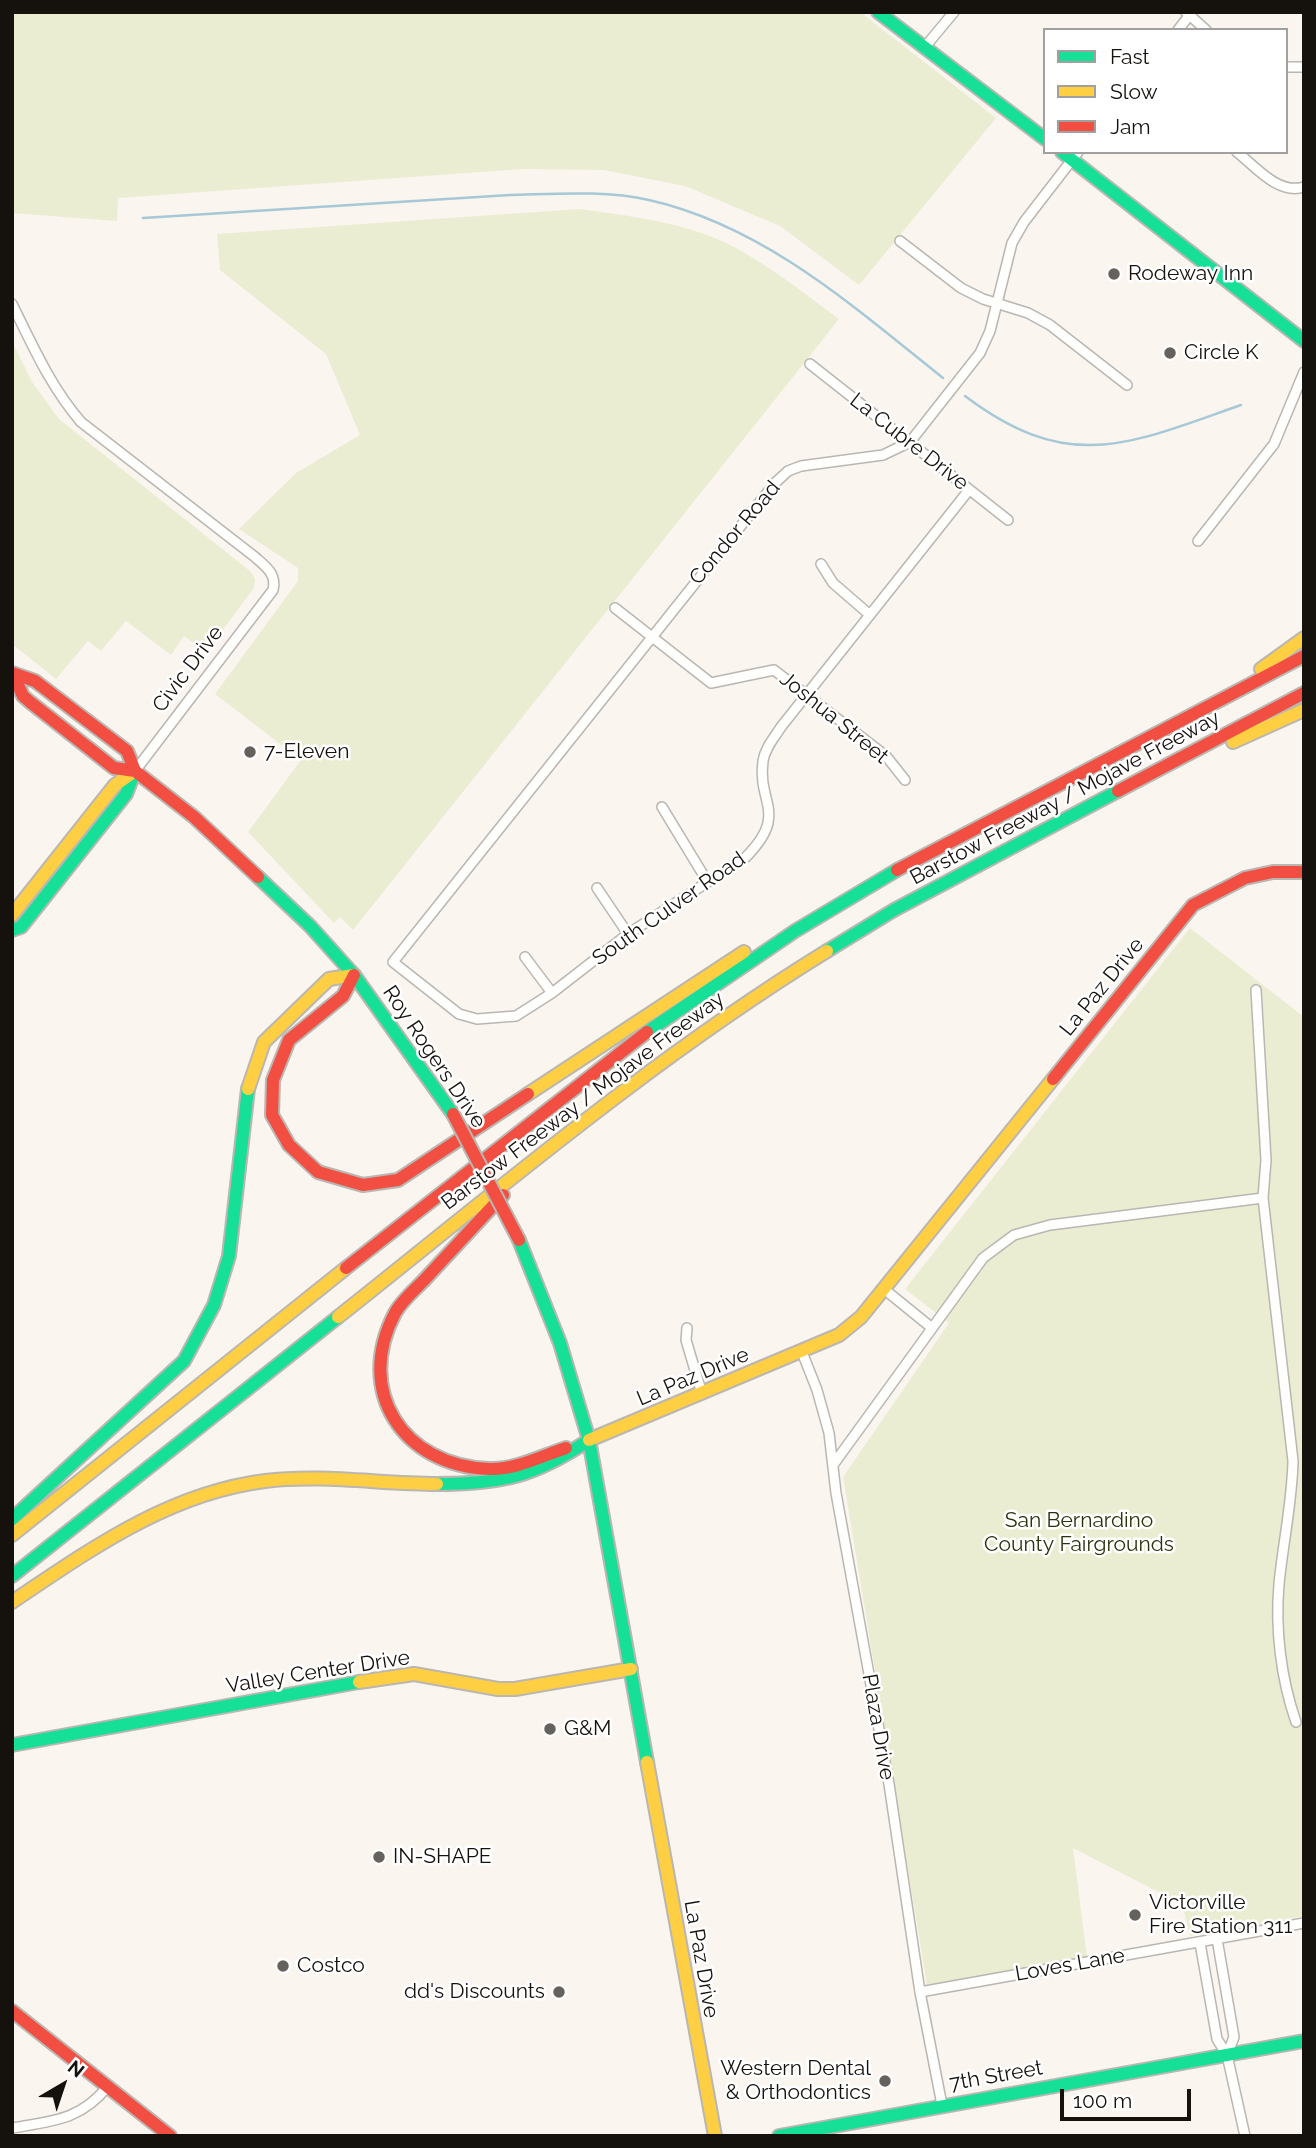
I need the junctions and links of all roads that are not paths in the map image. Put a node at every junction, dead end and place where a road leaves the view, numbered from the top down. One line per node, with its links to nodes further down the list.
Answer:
1 (878, 12): 6 (main road)
2 (954, 12): 6 (street)
3 (1189, 13): 4 (street); 5 (street)
4 (1179, 28)
5 (1204, 28)
6 (924, 48): 7 (main road)
7 (1043, 137)
8 (1239, 154): 10 (street)
9 (1070, 155): 13 (street, Condor Road); 14 (main road)
10 (1304, 187)
11 (901, 241): 13 (street)
12 (12, 303): 33 (street, Civic Drive)
13 (998, 303): 17 (street); 18 (street, Condor Road)
14 (1304, 341)
15 (810, 364): 18 (street, La Cubre Drive)
16 (1304, 372): 21 (street)
17 (1127, 385)
18 (910, 442): 19 (street, La Cubre Drive); 25 (street, Condor Road)
19 (969, 490): 20 (street, La Cubre Drive); 24 (street, South Culver Road)
20 (1007, 520)
21 (1198, 541)
22 (821, 564): 24 (street)
23 (615, 608): 25 (street, Joshua Street)
24 (870, 615): 29 (street, South Culver Road)
25 (650, 637): 29 (street, Joshua Street); 45 (street, Condor Road)
26 (1304, 638): 31 (main road)
27 (1304, 656): 31 (main road, Barstow Freeway / Mojave Freeway)
28 (13, 674): 33 (main road, Roy Rogers Drive); 33 (main road, Roy Rogers Drive)
29 (807, 694): 34 (street, Joshua Street); 38 (street, South Culver Road)
30 (1304, 694): 35 (main road, Barstow Freeway / Mojave Freeway)
31 (1216, 702): 42 (main road, Barstow Freeway / Mojave Freeway)
32 (1304, 710): 35 (main road)
33 (135, 771): 40 (main road, Civic Drive); 41 (main road, Civic Drive); 46 (main road, Roy Rogers Drive)
34 (905, 780)
35 (1109, 796): 49 (main road, Barstow Freeway / Mojave Freeway)
36 (662, 807): 38 (street)
37 (1304, 872): 51 (main road, La Paz Drive)
38 (707, 881): 43 (street, South Culver Road)
39 (597, 888): 43 (street)
40 (12, 915)
41 (12, 930)
42 (794, 931): 46 (main road); 59 (main road, Barstow Freeway / Mojave Freeway)
43 (628, 934): 48 (street, South Culver Road)
44 (525, 957): 48 (street)
45 (393, 962): 48 (street, South Culver Road)
46 (354, 975): 56 (main road, Roy Rogers Drive, bridge); 58 (main road)
47 (1256, 990): 50 (street)
48 (552, 993)
49 (538, 1156): 56 (main road); 60 (main road, Barstow Freeway / Mojave Freeway)
50 (1263, 1198): 53 (street); 63 (street)
51 (884, 1289): 53 (street); 54 (main road, La Paz Drive)
52 (687, 1328): 55 (street)
53 (932, 1328): 57 (street)
54 (802, 1352): 55 (main road, La Paz Drive); 57 (street, Plaza Drive)
55 (702, 1394): 56 (main road, La Paz Drive)
56 (589, 1440): 61 (main road); 62 (main road, La Paz Drive)
57 (833, 1465): 68 (street, Plaza Drive)
58 (12, 1519)
59 (12, 1535)
60 (12, 1576)
61 (12, 1602)
62 (631, 1669): 64 (main road, Valley Center Drive); 76 (main road, La Paz Drive)
63 (1296, 1722)
64 (12, 1745)
65 (1304, 1923): 66 (street, Loves Lane)
66 (1217, 1939): 67 (street, Loves Lane); 71 (street)
67 (1200, 1943): 68 (street, Loves Lane); 71 (street)
68 (920, 1992): 73 (street, Plaza Drive)
69 (12, 2011): 72 (main road)
70 (1304, 2040): 71 (main road, 7th Street)
71 (1227, 2054): 73 (main road, 7th Street); 78 (street)
72 (108, 2086): 74 (street); 75 (main road)
73 (942, 2105): 77 (main road, 7th Street)
74 (12, 2128)
75 (170, 2136)
76 (715, 2136)
77 (779, 2136)
78 (1245, 2136)

